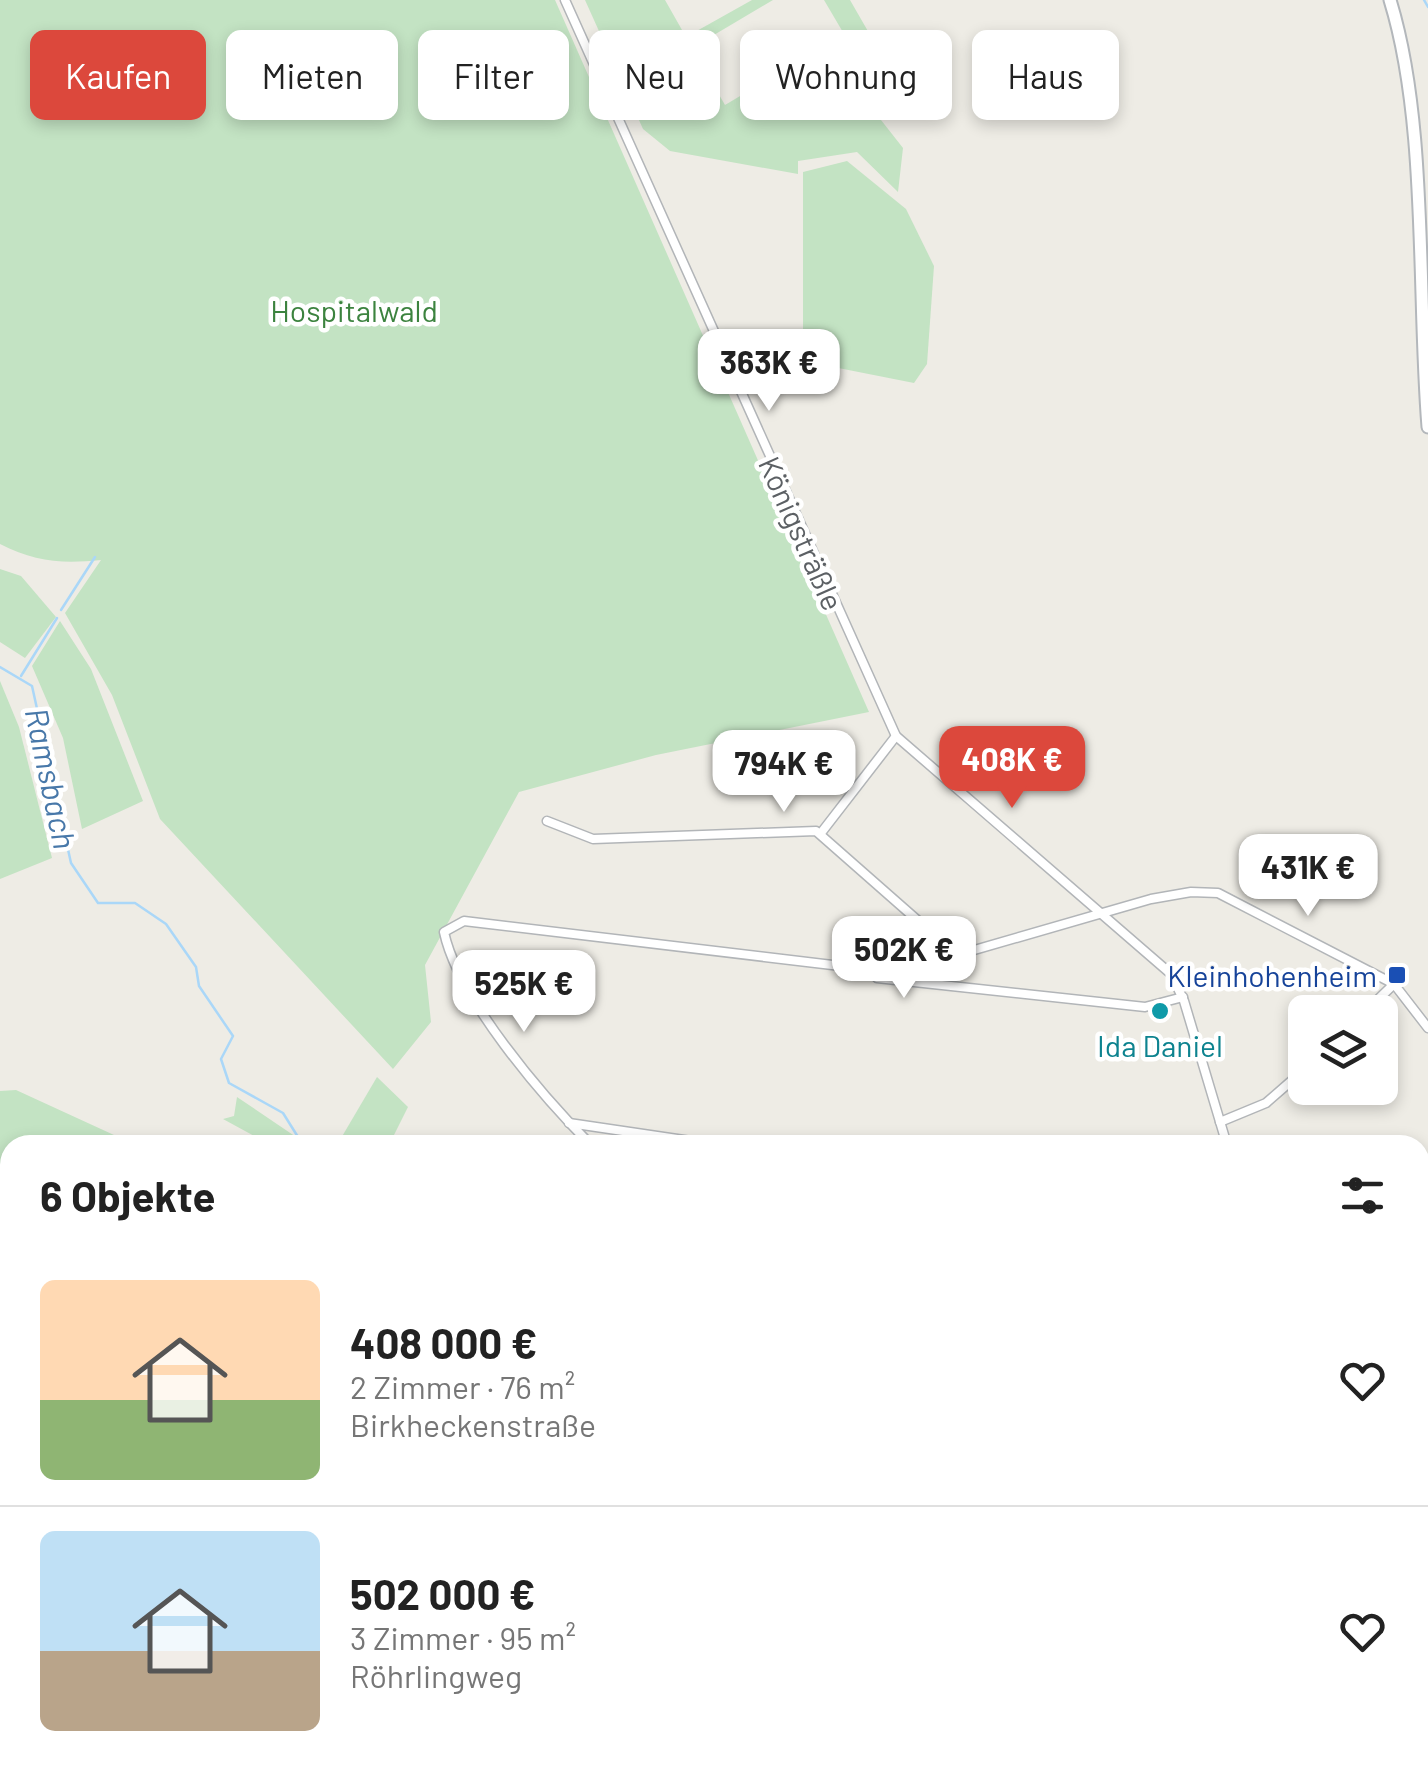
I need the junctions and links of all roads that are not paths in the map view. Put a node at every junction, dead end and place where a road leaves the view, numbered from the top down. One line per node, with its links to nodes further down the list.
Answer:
1 (565, 0): 4 (street, Königsträßle)
2 (1390, 0): 3 (main road)
3 (1428, 428)
4 (896, 736): 6 (street); 7 (street)
5 (548, 822): 6 (street)
6 (821, 833): 8 (street)
7 (1102, 914): 8 (street); 10 (street); 12 (street)
8 (957, 955): 16 (street)
9 (877, 978): 12 (street)
10 (1394, 984): 11 (street); 13 (street)
11 (1383, 995)
12 (1183, 997): 15 (street)
13 (1428, 1028)
14 (1288, 1083): 15 (street)
15 (1220, 1122): 19 (street)
16 (569, 1123): 17 (street); 18 (street)
17 (581, 1135)
18 (650, 1135)
19 (1224, 1135)
20 (1228, 1777): 21 (street)
21 (1285, 1777)

